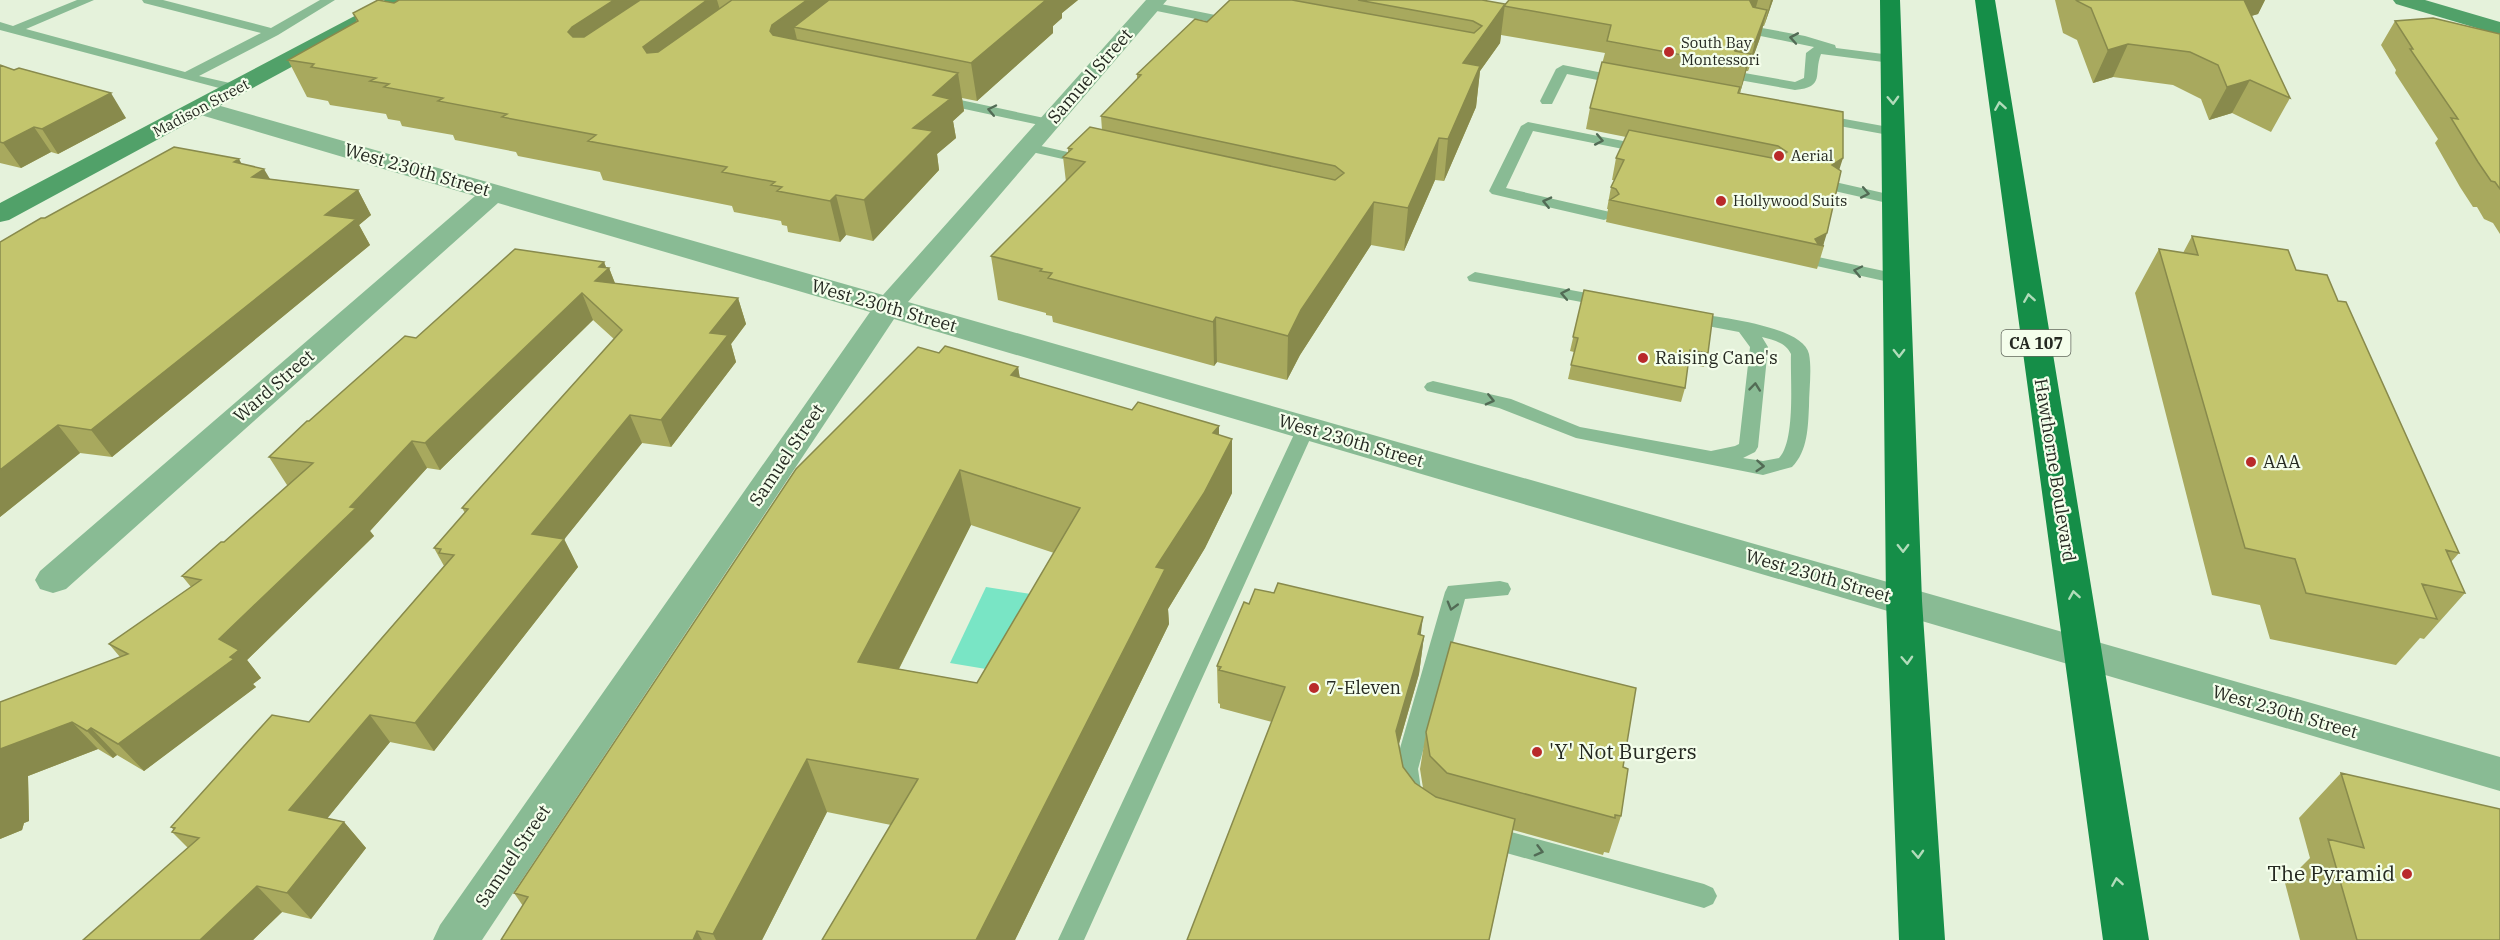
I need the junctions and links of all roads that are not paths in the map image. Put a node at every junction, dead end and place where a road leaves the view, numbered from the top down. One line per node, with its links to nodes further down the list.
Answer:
1 (88, 0): 10 (lane)
2 (148, 0): 13 (lane)
3 (329, 0): 13 (lane)
4 (402, 0): 19 (street, Madison Street)
5 (1890, 0): 15 (main road)
6 (1985, 0): 47 (main road, Hawthorne Boulevard / CA 107, one-way to 6)
7 (2403, 0): 11 (street)
8 (1154, 3): 9 (lane); 24 (street, Samuel Street)
9 (1245, 25)
10 (7, 28): 17 (lane)
11 (2500, 28)
12 (1751, 30): 14 (lane, one-way to 12)
13 (273, 33): 17 (lane)
14 (1835, 50): 15 (lane); 16 (lane)
15 (1892, 59): 25 (main road, one-way to 25)
16 (1733, 75)
17 (186, 77): 19 (lane)
18 (1643, 85): 21 (lane)
19 (238, 89): 22 (street, Madison Street)
20 (926, 96): 24 (lane, one-way to 20)
21 (1547, 101)
22 (202, 108): 30 (street, West 230th Street); 32 (street, Madison Street)
23 (1803, 115): 25 (lane)
24 (1049, 123): 26 (street, Samuel Street)
25 (1894, 132): 31 (main road)
26 (1028, 147): 28 (lane); 38 (street, Samuel Street)
27 (1667, 153): 33 (lane, one-way to 27)
28 (1107, 165)
29 (1835, 188): 31 (lane, one-way to 31)
30 (494, 193): 38 (street, West 230th Street); 44 (street, Ward Street)
31 (1896, 200): 36 (main road)
32 (0, 214)
33 (1604, 215)
34 (1818, 262): 36 (lane, one-way to 34)
35 (1475, 277): 37 (lane, one-way to 35)
36 (1898, 279): 46 (main road, one-way to 46)
37 (1626, 305)
38 (888, 307): 42 (street, West 230th Street); 52 (street, Samuel Street)
39 (1673, 314): 40 (lane)
40 (1743, 327): 43 (lane, one-way to 40); 43 (lane, one-way to 40)
41 (1433, 387): 43 (lane, one-way to 43)
42 (1306, 428): 46 (street, West 230th Street); 53 (lane)
43 (1689, 453)
44 (53, 580)
45 (1500, 589): 49 (lane, one-way to 49)
46 (1904, 601): 47 (street, West 230th Street); 54 (main road, one-way to 54)
47 (2083, 653): 48 (street, West 230th Street); 55 (main road, Hawthorne Boulevard / CA 107, one-way to 47)
48 (2500, 774)
49 (1424, 813)
50 (1465, 831): 51 (lane, one-way to 51)
51 (1704, 896)
52 (456, 940)
53 (1071, 940)
54 (1922, 940)
55 (2126, 940)

